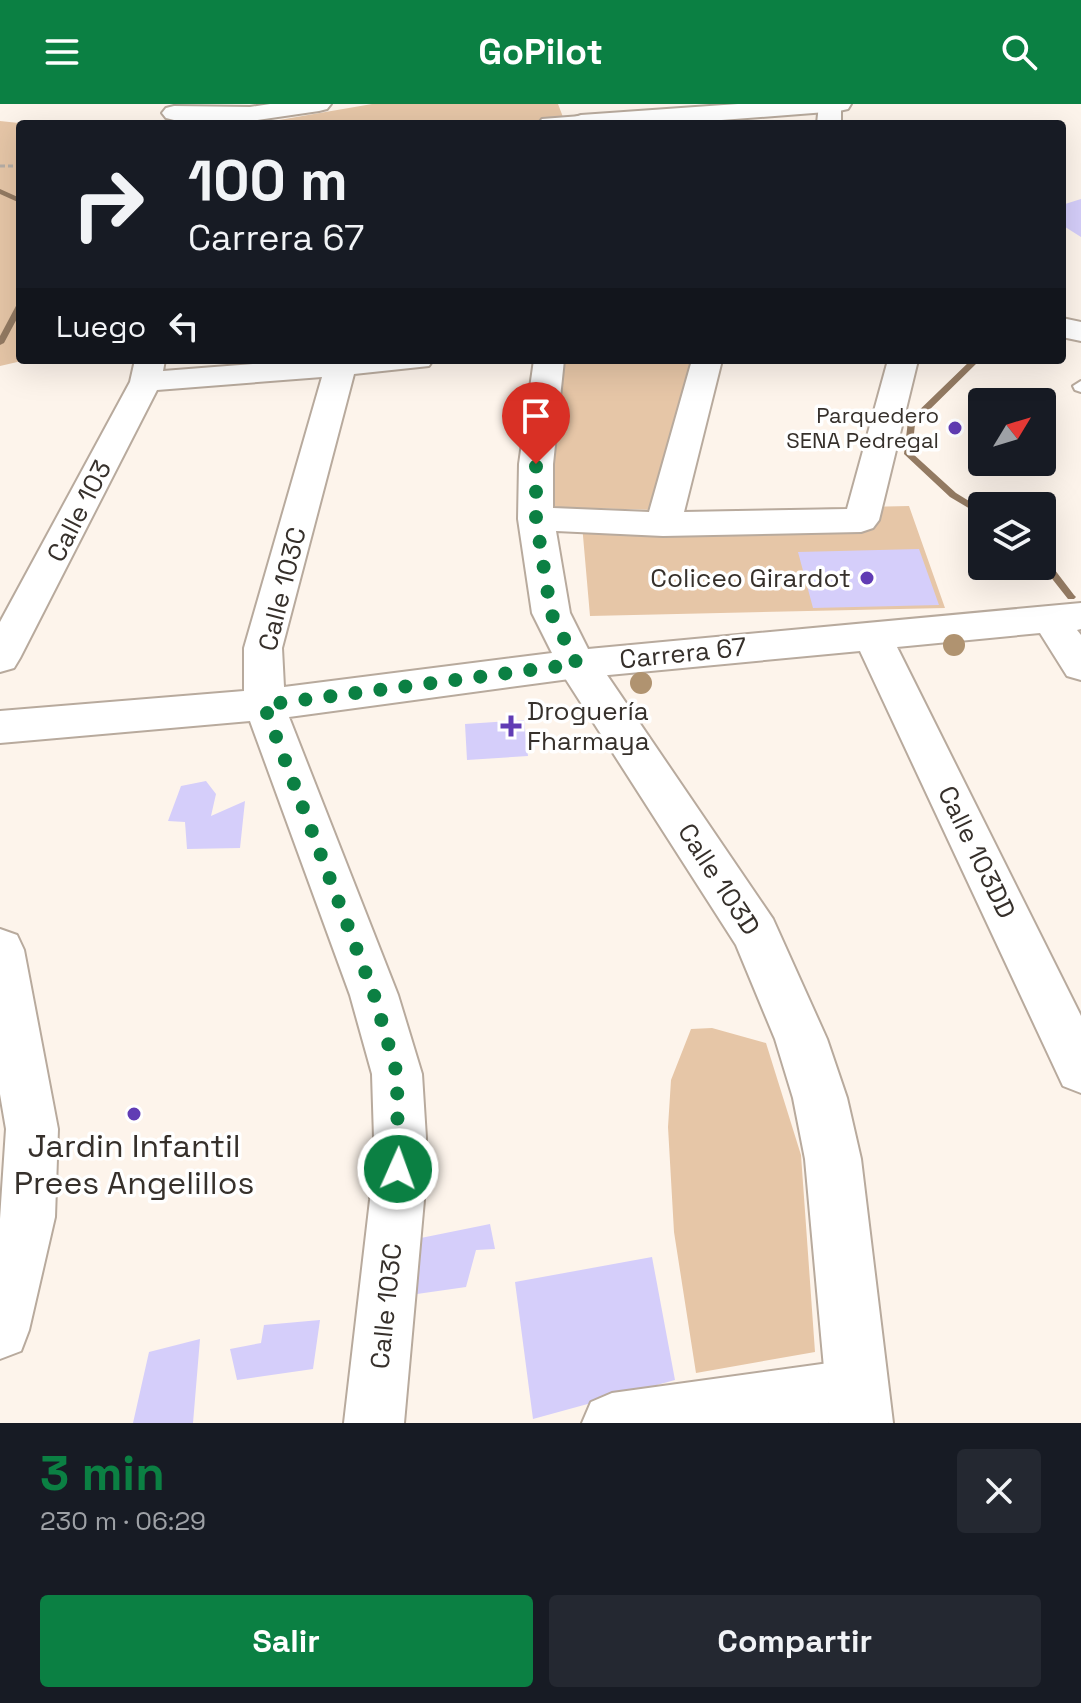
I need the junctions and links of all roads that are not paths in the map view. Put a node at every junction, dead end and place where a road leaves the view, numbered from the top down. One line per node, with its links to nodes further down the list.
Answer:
1 (147, 104): 6 (street)
2 (319, 104): 3 (street)
3 (280, 107): 6 (street)
4 (714, 110): 5 (street); 7 (street)
5 (833, 111)
6 (174, 113): 8 (street)
7 (611, 117)
8 (189, 120)
9 (318, 364): 14 (street)
10 (342, 364): 24 (street, Calle 103C)
11 (548, 364): 15 (street, Calle 103D)
12 (706, 364): 16 (street)
13 (902, 364): 16 (street)
14 (148, 371): 17 (street, Calle 103)
15 (536, 519): 16 (street); 22 (street, Calle 103D)
16 (663, 524)
17 (38, 592): 18 (street); 21 (street, Calle 103)
18 (0, 593)
19 (1066, 617): 20 (street, Carrera 67); 23 (street)
20 (872, 636): 22 (street, Carrera 67); 27 (street, Calle 103DD)
21 (0, 658)
22 (577, 664): 24 (street, Carrera 67); 30 (street, Calle 103D)
23 (1081, 666)
24 (264, 705): 25 (street, Carrera 67); 31 (street, Calle 103C)
25 (0, 727)
26 (0, 950): 28 (street)
27 (1081, 1069)
28 (12, 1082): 29 (street)
29 (0, 1330)
30 (859, 1406): 32 (street)
31 (374, 1423)
32 (612, 1423)

